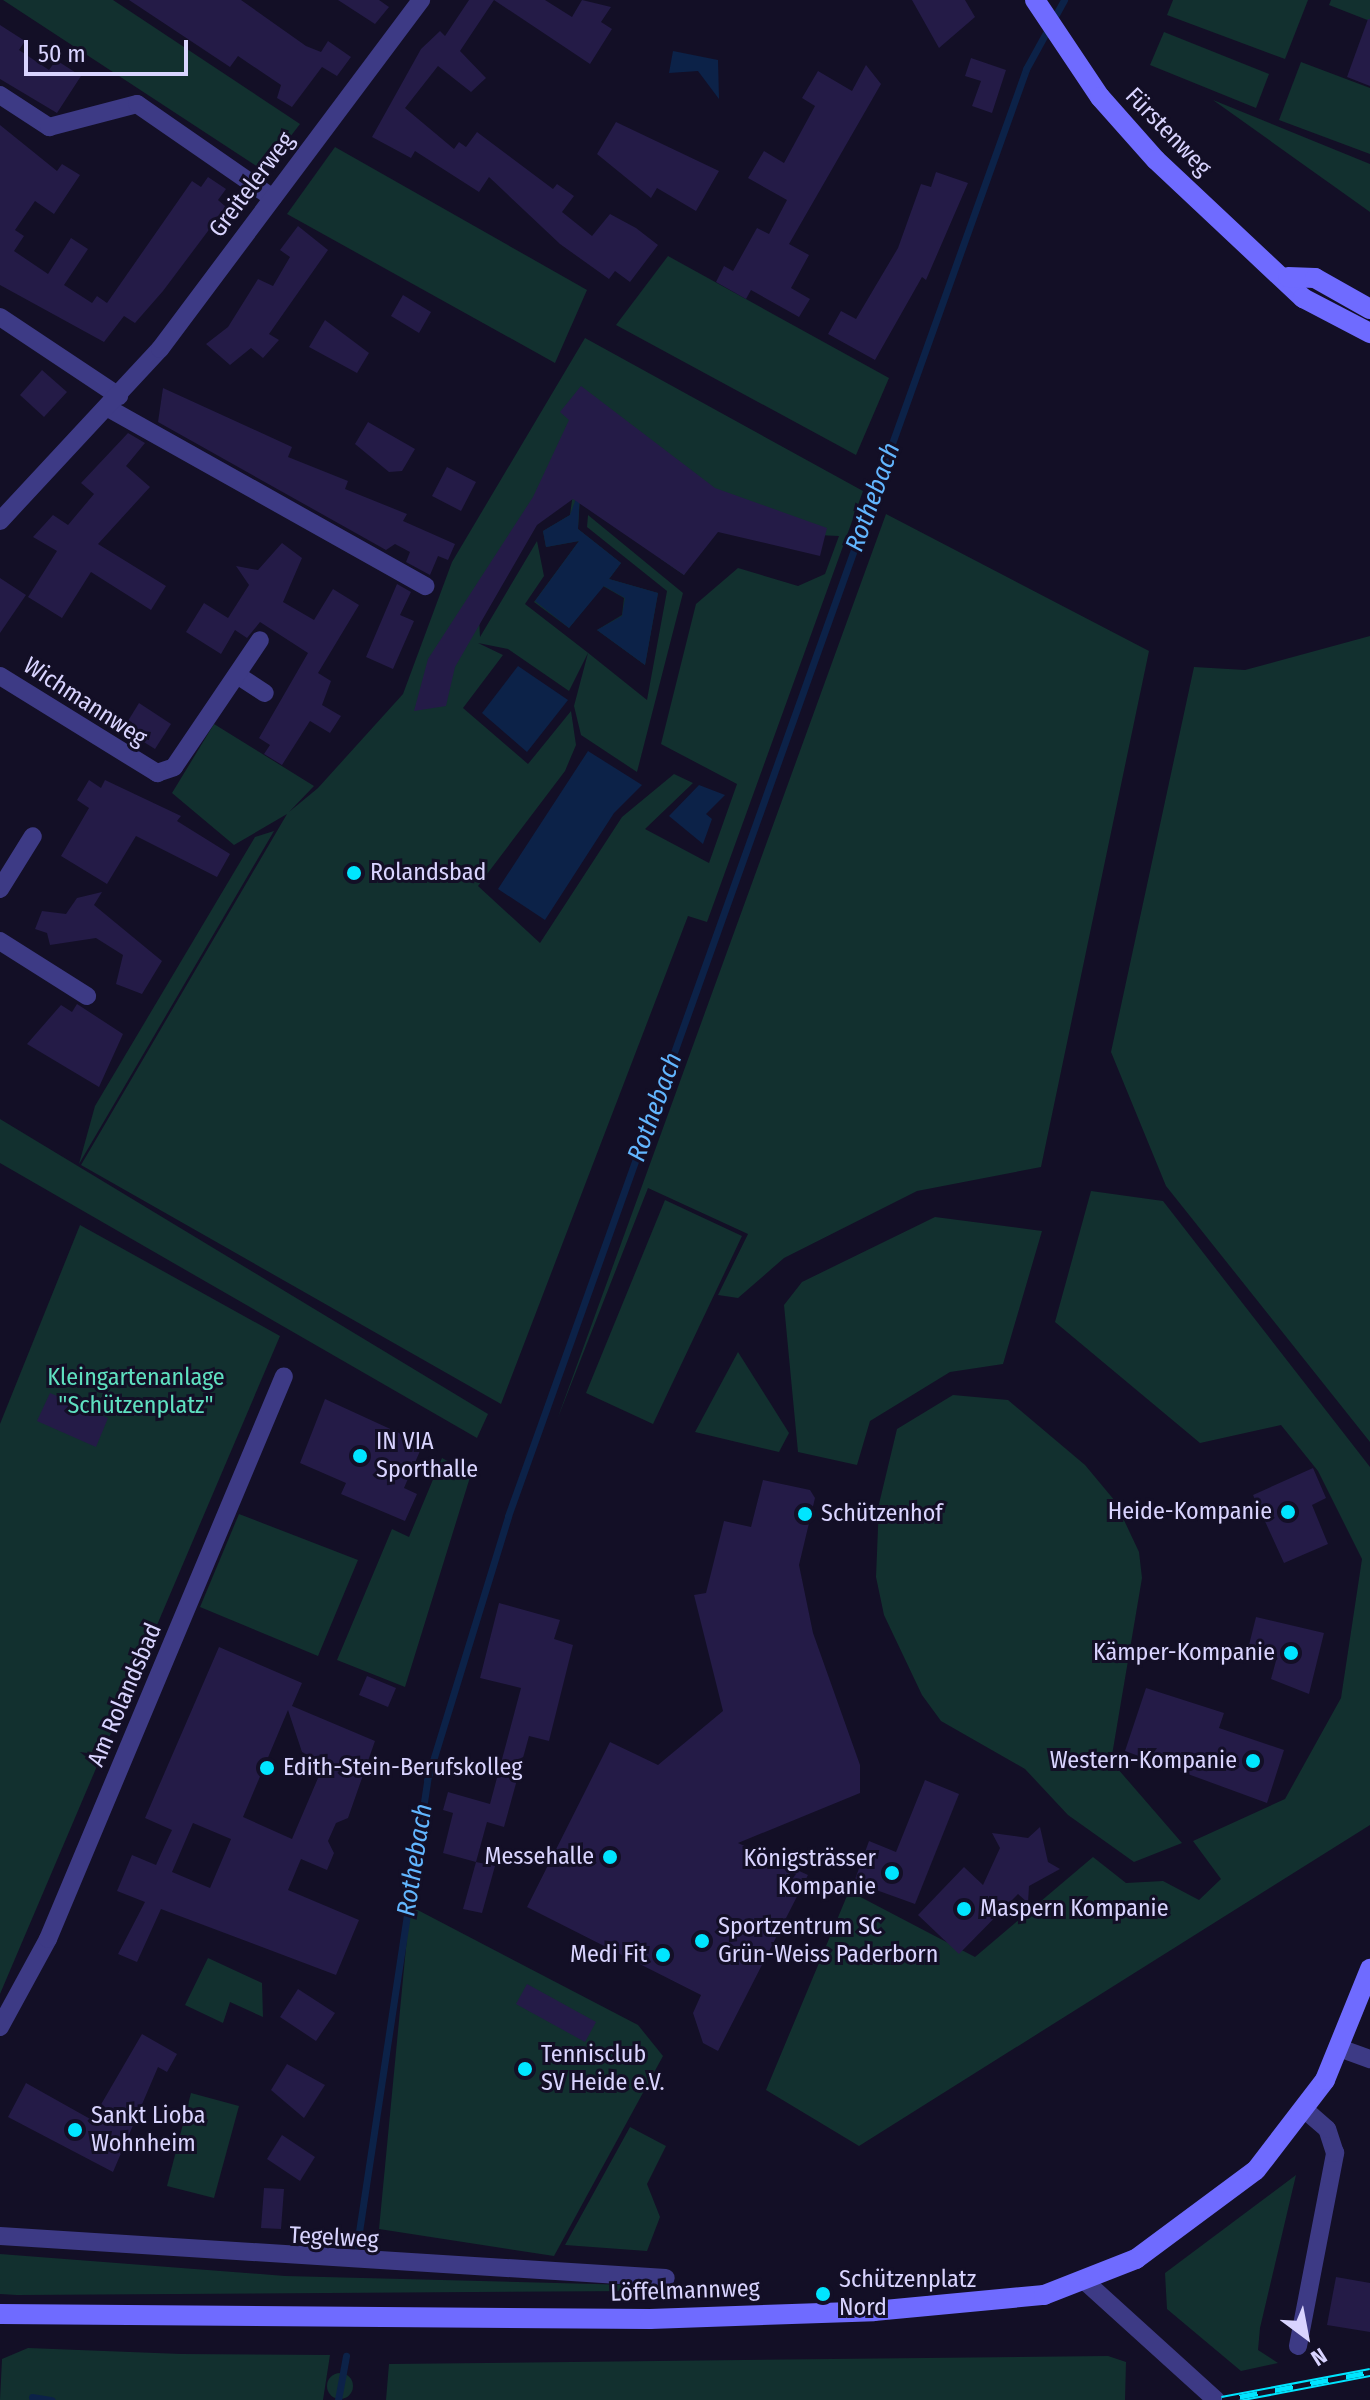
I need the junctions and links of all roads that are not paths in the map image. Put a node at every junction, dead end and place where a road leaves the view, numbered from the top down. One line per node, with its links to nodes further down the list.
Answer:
1 (421, 0): 4 (street, Greitelerweg)
2 (1037, 3): 5 (street, Fürstenweg)
3 (0, 95): 4 (street)
4 (273, 198): 9 (street, Greitelerweg)
5 (1288, 277): 6 (street); 8 (street, Fürstenweg)
6 (1370, 309)
7 (0, 317): 9 (street)
8 (1370, 333)
9 (113, 402): 10 (street, Greitelerweg); 11 (street)
10 (0, 521)
11 (425, 586)
12 (260, 640): 13 (street, Wichmannweg)
13 (237, 675): 14 (street, Wichmannweg); 15 (street)
14 (0, 676)
15 (265, 693)
16 (33, 836): 17 (street)
17 (0, 889)
18 (0, 941): 19 (street)
19 (87, 996)
20 (284, 1376): 22 (street, Am Rolandsbad)
21 (1370, 1969): 23 (street, Löffelmannweg)
22 (0, 2027)
23 (1342, 2049): 24 (street); 25 (street, Löffelmannweg)
24 (1370, 2059)
25 (1306, 2111): 28 (street, Löffelmannweg); 30 (street)
26 (0, 2236): 27 (street, Tegelweg)
27 (666, 2278)
28 (1087, 2283): 29 (street, Löffelmannweg); 31 (street)
29 (0, 2314)
30 (1298, 2346)
31 (1216, 2400)

